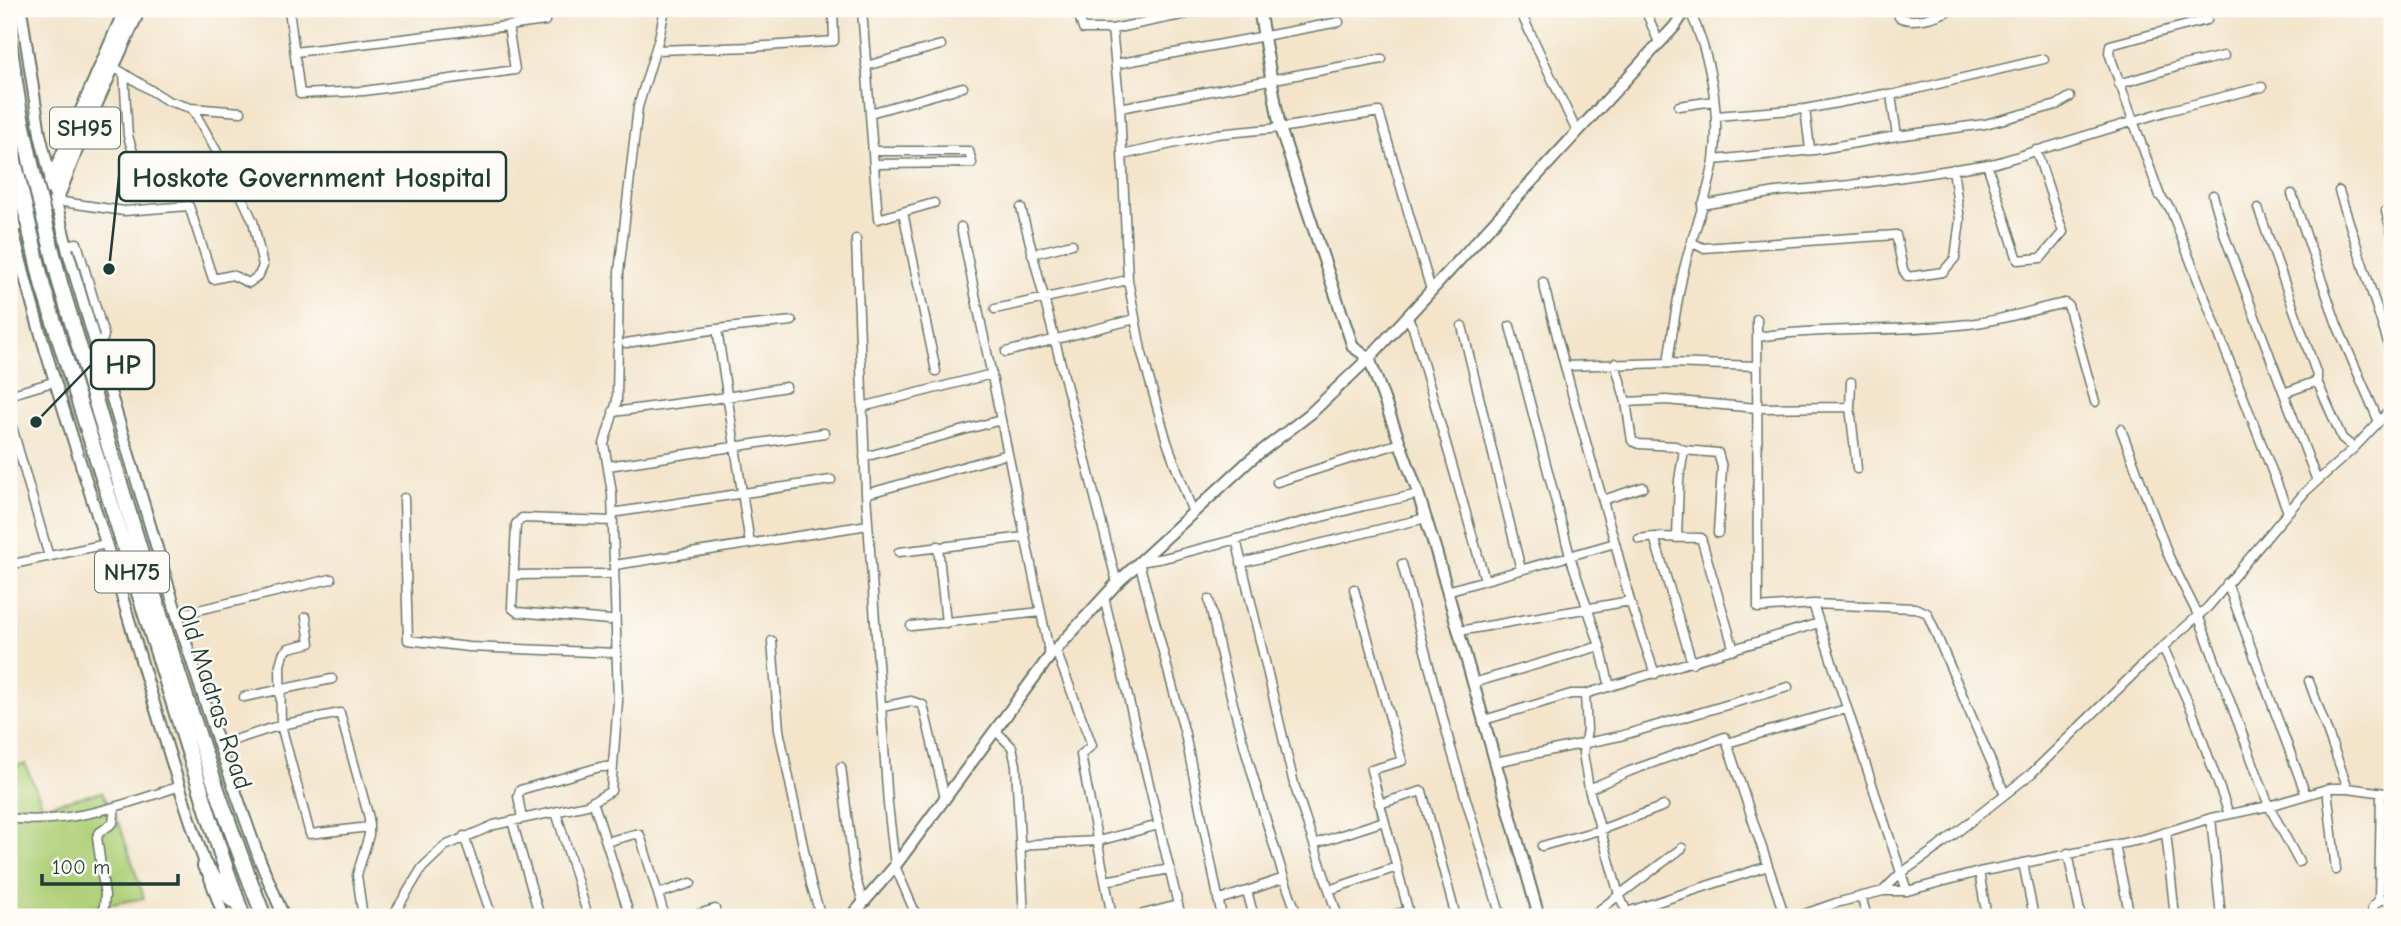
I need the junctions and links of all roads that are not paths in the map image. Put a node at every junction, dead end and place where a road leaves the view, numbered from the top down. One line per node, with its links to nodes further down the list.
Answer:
1 (21, 9): 62 (street)
2 (126, 9): 56 (main road, SH95)
3 (139, 9): 31 (main road, SH95)
4 (289, 9): 26 (street)
5 (544, 9): 19 (street)
6 (665, 9): 25 (street)
7 (833, 9): 25 (street)
8 (862, 9): 32 (street)
9 (1077, 9): 20 (street)
10 (1211, 9): 20 (street)
11 (1259, 9): 21 (street)
12 (1520, 9): 50 (street)
13 (1645, 9): 23 (street)
14 (1688, 9): 23 (street); 40 (street)
15 (1897, 9): 16 (street)
16 (1948, 9)
17 (2207, 20): 35 (street)
18 (1339, 22): 21 (street)
19 (508, 26): 26 (street); 26 (street)
20 (1112, 29): 30 (street)
21 (1263, 37): 30 (street); 34 (street)
22 (9, 42): 283 (highway, Old Madras Road / NH75, bridge)
23 (1659, 43): 50 (street)
24 (941, 46): 32 (street)
25 (656, 50): 119 (street)
26 (295, 52)
27 (2224, 56): 35 (street)
28 (1382, 59): 34 (street)
29 (2044, 60): 38 (street)
30 (1116, 64): 42 (street)
31 (112, 66): 33 (street); 56 (main road, SH95)
32 (866, 66): 46 (street)
33 (124, 74): 43 (street); 66 (street)
34 (1271, 79): 42 (street); 49 (street)
35 (2119, 84): 48 (street)
36 (963, 87): 46 (street)
37 (2262, 87): 48 (street)
38 (1892, 95): 44 (street); 51 (street)
39 (2070, 97): 51 (street)
40 (1714, 101): 41 (street); 47 (street)
41 (1679, 106)
42 (1120, 107): 57 (street)
43 (191, 108): 45 (street); 67 (street)
44 (1805, 109): 47 (street); 53 (street)
45 (241, 112)
46 (870, 113): 55 (street)
47 (1716, 116): 58 (street)
48 (2132, 121): 54 (street); 143 (street)
49 (1280, 128): 57 (street); 84 (street); 99 (street)
50 (1577, 132): 84 (street)
51 (1896, 136): 53 (street)
52 (9, 142): 276 (highway, Old Madras Road / NH75, bridge)
53 (1810, 149): 58 (street)
54 (2036, 150): 60 (street); 60 (street)
55 (873, 151): 59 (street); 59 (street)
56 (69, 154): 62 (main road, SH95); 67 (main road, SH95)
57 (1122, 155): 82 (street)
58 (1714, 160): 69 (street)
59 (874, 164): 74 (street)
60 (1987, 164): 61 (street)
61 (1953, 170): 69 (street); 79 (street)
62 (52, 179): 67 (street); 70 (main road, SH95)
63 (2339, 191): 98 (street)
64 (2292, 194): 122 (street)
65 (2213, 195): 110 (street)
66 (143, 196)
67 (56, 201): 75 (main road); 181 (street)
68 (934, 204): 74 (street)
69 (1702, 205): 79 (street)
70 (9, 206)
71 (1021, 208): 81 (street)
72 (2258, 208): 106 (street)
73 (2386, 211): 77 (street)
74 (903, 212): 104 (street)
75 (10, 221): 107 (street)
76 (961, 227): 105 (street)
77 (2392, 235)
78 (856, 239): 116 (street)
79 (1691, 242): 101 (street)
80 (1072, 244): 81 (street)
81 (1032, 254): 85 (street)
82 (1128, 280): 85 (street); 88 (street)
83 (1543, 282): 102 (street)
84 (1431, 290): 87 (street)
85 (1044, 297): 86 (street); 95 (street)
86 (995, 309)
87 (1407, 316): 99 (street); 170 (street)
88 (1135, 319): 95 (street); 144 (street)
89 (1757, 319): 94 (street)
90 (792, 321): 93 (street)
91 (1462, 326): 166 (street)
92 (1510, 326): 159 (street)
93 (716, 329): 96 (street); 112 (street)
94 (1757, 337): 103 (street); 114 (street)
95 (1055, 341): 97 (street); 171 (street)
96 (626, 343)
97 (1006, 352)
98 (2392, 355)
99 (1369, 358): 125 (street); 144 (street)
100 (1615, 363): 101 (street); 102 (street); 113 (street)
101 (1668, 363): 103 (street)
102 (1565, 366): 141 (street)
103 (1757, 366): 117 (street)
104 (936, 371)
105 (992, 374): 116 (street); 121 (street)
106 (2318, 380): 110 (street); 127 (street)
107 (56, 381): 111 (street); 155 (street)
108 (1851, 382): 115 (street)
109 (786, 387): 112 (street)
110 (2284, 393): 134 (street)
111 (9, 395)
112 (727, 397): 119 (street); 126 (street)
113 (1626, 402): 117 (street); 128 (street)
114 (2095, 402)
115 (1850, 407): 117 (street); 132 (street)
116 (862, 408): 130 (street)
117 (1757, 408): 178 (street)
118 (2392, 408): 122 (street)
119 (613, 412): 131 (street)
120 (9, 416): 160 (street)
121 (1001, 420): 129 (street); 130 (street)
122 (2379, 422): 127 (street)
123 (2121, 429): 182 (street)
124 (824, 433): 126 (street)
125 (1400, 443): 135 (street); 139 (street)
126 (735, 448): 131 (street); 137 (street)
127 (2354, 448): 134 (street)
128 (1684, 450): 148 (street); 151 (street)
129 (1008, 454): 138 (street); 149 (street)
130 (864, 457): 138 (street)
131 (608, 466): 146 (street)
132 (1857, 469)
133 (831, 480): 137 (street)
134 (2318, 481): 143 (street)
135 (1277, 482)
136 (1643, 487): 141 (street)
137 (742, 492): 142 (street); 156 (street)
138 (866, 494): 147 (street)
139 (1419, 494): 145 (street); 152 (street)
140 (404, 498): 193 (street)
141 (1603, 500): 154 (street)
142 (618, 512)
143 (2288, 512): 172 (street)
144 (1193, 513): 161 (street)
145 (1426, 518): 162 (street); 174 (street)
146 (613, 521): 165 (street); 168 (street)
147 (868, 525): 156 (street); 205 (street)
148 (1718, 533)
149 (1026, 537): 157 (street); 180 (street)
150 (1654, 537): 151 (street); 153 (street); 195 (street)
151 (1678, 538): 192 (street)
152 (1236, 539): 161 (street); 162 (street)
153 (1639, 540)
154 (1615, 543): 159 (street); 177 (street)
155 (106, 544): 160 (street); 216 (street)
156 (750, 544): 165 (street)
157 (938, 546): 158 (street); 185 (street)
158 (899, 552)
159 (1570, 556): 166 (street); 179 (street)
160 (49, 557): 164 (street)
161 (1139, 562): 171 (street); 270 (street)
162 (1241, 563): 244 (street)
163 (1402, 564): 279 (street)
164 (9, 565)
165 (615, 565): 193 (street)
166 (1521, 570): 170 (street)
167 (608, 574): 168 (street)
168 (514, 575): 184 (street)
169 (331, 579): 181 (street)
170 (1485, 580): 174 (street)
171 (1117, 583): 175 (street)
172 (2227, 583): 182 (street); 223 (street)
173 (1354, 589): 226 (street)
174 (1447, 590): 188 (street)
175 (1104, 597): 194 (street); 237 (street)
176 (1209, 600): 260 (street)
177 (1630, 601): 179 (street); 196 (street)
178 (1813, 604): 186 (street); 221 (street)
179 (1588, 608): 188 (street); 190 (street)
180 (1041, 612): 185 (street); 194 (street)
181 (177, 615): 212 (street)
182 (2198, 615): 191 (street); 228 (street)
183 (306, 617): 202 (street)
184 (609, 620)
185 (946, 623): 187 (street)
186 (1819, 624): 192 (street); 206 (street)
187 (911, 626)
188 (1459, 631): 199 (street)
189 (772, 641): 293 (street)
190 (1600, 646): 199 (street); 200 (street)
191 (2163, 647): 221 (street); 231 (street)
192 (1734, 650): 195 (street)
193 (617, 653): 214 (street)
194 (1053, 654): 209 (street); 242 (street)
195 (1692, 663): 196 (street)
196 (1655, 674): 200 (street)
197 (332, 678): 202 (street)
198 (2309, 681): 217 (street)
199 (1473, 683): 207 (street)
200 (1610, 687): 203 (street)
201 (1788, 687): 210 (street)
202 (280, 689): 204 (street); 208 (street)
203 (1585, 694): 207 (street); 210 (street)
204 (244, 697)
205 (882, 707): 224 (street); 253 (street)
206 (1846, 709): 211 (street); 259 (street)
207 (1483, 720): 213 (street)
208 (281, 725): 212 (street); 238 (street); 238 (street)
209 (995, 730): 224 (street); 247 (street)
210 (1584, 742): 213 (street); 218 (street)
211 (1727, 743): 218 (street); 254 (street)
212 (219, 745): 284 (street)
213 (1495, 762): 307 (street)
214 (613, 767): 225 (street); 234 (street)
215 (841, 767): 273 (street)
216 (180, 786): 229 (street); 252 (street)
217 (2348, 788): 219 (street); 220 (street)
218 (1589, 789): 239 (street)
219 (2327, 789): 223 (street); 257 (street)
220 (2381, 793): 222 (street); 271 (street)
221 (2005, 794): 259 (street)
222 (2392, 794)
223 (2306, 795): 228 (street)
224 (945, 799): 253 (street)
225 (593, 802): 230 (street); 243 (street)
226 (1379, 804): 236 (street); 305 (street)
227 (1664, 806): 239 (street)
228 (2269, 806): 231 (street); 250 (street)
229 (116, 807): 232 (street); 281 (street)
230 (556, 812): 234 (street); 289 (street)
231 (2229, 814): 233 (street)
232 (9, 818)
233 (2211, 818): 240 (street); 316 (street)
234 (522, 819): 235 (street)
235 (512, 821): 241 (street); 288 (street)
236 (1384, 821): 244 (street); 255 (street)
237 (1159, 825): 242 (street); 256 (street)
238 (369, 827): 285 (street)
239 (1600, 830): 246 (street); 268 (street)
240 (2166, 832): 245 (street); 315 (street)
241 (464, 836): 286 (street); 287 (street)
242 (1098, 841): 247 (street); 261 (street)
243 (606, 842): 267 (street); 290 (street)
244 (1314, 844): 263 (street)
245 (2115, 845): 249 (street); 314 (street)
246 (1542, 846)
247 (1020, 848): 296 (street)
248 (1682, 848): 268 (street)
249 (2068, 853): 251 (street); 313 (street)
250 (2299, 862)
251 (2023, 863): 258 (street); 312 (street)
252 (205, 866): 276 (highway); 282 (street)
253 (895, 866): 273 (street); 295 (street)
254 (1768, 866): 278 (street); 309 (street)
255 (1397, 867): 263 (street); 277 (street)
256 (1170, 869): 261 (street); 274 (street)
257 (2336, 870)
258 (1979, 872): 266 (street); 311 (street)
259 (1900, 874): 265 (street); 266 (street)
260 (1284, 878): 264 (street); 302 (street)
261 (1105, 881): 297 (street)
262 (691, 883): 267 (street)
263 (1329, 890): 303 (street)
264 (1247, 891): 270 (street); 301 (street)
265 (1883, 891): 266 (street); 269 (street)
266 (1907, 891)
267 (658, 894): 291 (street)
268 (1619, 895): 278 (street); 308 (street)
269 (1861, 896): 280 (street); 310 (street)
270 (1218, 900): 300 (street)
271 (2379, 900): 272 (street); 317 (street)
272 (2392, 900)
273 (863, 903): 294 (street)
274 (1178, 905): 298 (street); 299 (street)
275 (715, 909): 292 (street)
276 (241, 913)
277 (1409, 914): 304 (street)
278 (1628, 915)
279 (1500, 916): 306 (street)
280 (1802, 916)
281 (101, 917)
282 (225, 917)
283 (264, 917)
284 (284, 917)
285 (363, 917)
286 (392, 917)
287 (492, 917)
288 (540, 917)
289 (586, 917)
290 (630, 917)
291 (665, 917)
292 (688, 917)
293 (821, 917)
294 (851, 917)
295 (917, 917)
296 (1024, 917)
297 (1112, 917)
298 (1132, 917)
299 (1181, 917)
300 (1222, 917)
301 (1254, 917)
302 (1298, 917)
303 (1338, 917)
304 (1384, 917)
305 (1456, 917)
306 (1487, 917)
307 (1539, 917)
308 (1590, 917)
309 (1785, 917)
310 (1867, 917)
311 (1987, 917)
312 (2034, 917)
313 (2081, 917)
314 (2130, 917)
315 (2175, 917)
316 (2221, 917)
317 (2374, 917)

